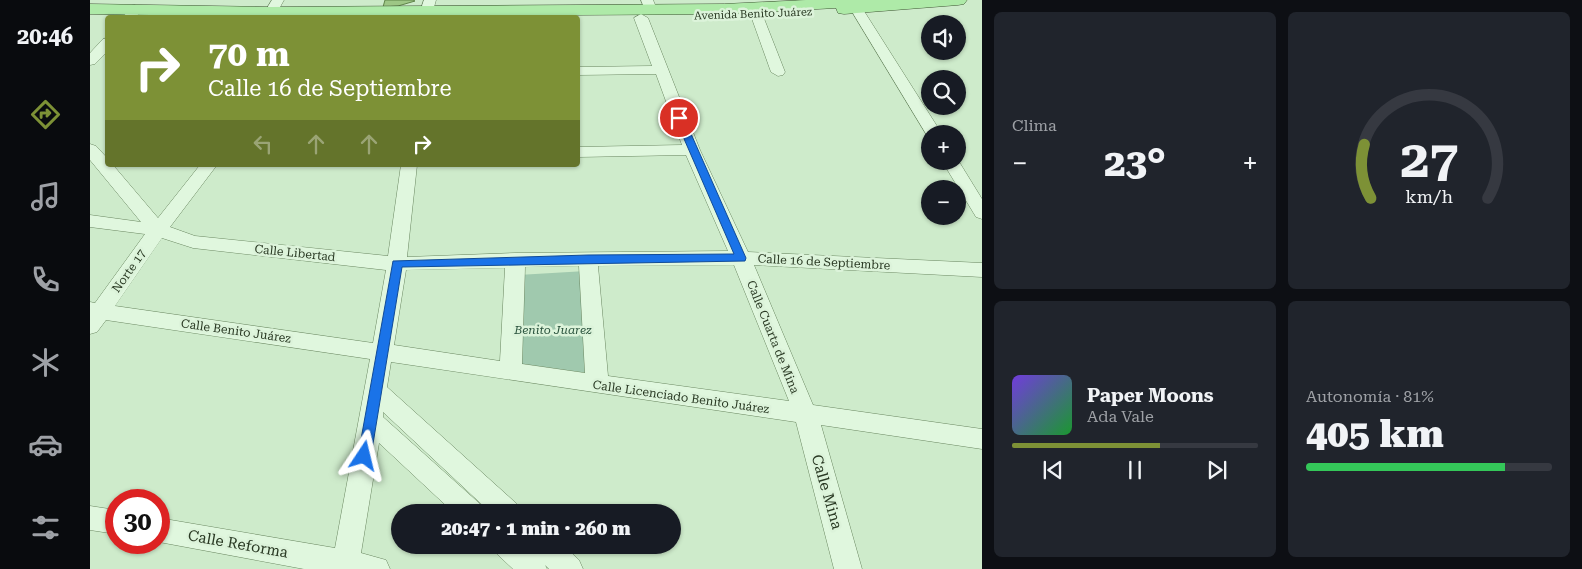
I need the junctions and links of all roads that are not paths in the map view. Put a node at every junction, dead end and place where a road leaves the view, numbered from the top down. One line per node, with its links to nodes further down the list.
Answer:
1 (958, 0): 2 (main road, Avenida Benito Juárez)
2 (857, 3): 3 (main road, Avenida Benito Juárez); 8 (main road, Avenida Benito Juárez); 18 (street)
3 (646, 9): 6 (main road, Avenida Benito Juárez); 8 (main road, Avenida Benito Juárez); 9 (main road, Avenida Benito Juárez); 15 (street, Calle Cuarta de Mina)
4 (90, 10): 7 (main road, Avenida Benito Juárez)
5 (272, 10): 6 (main road, Avenida Benito Juárez); 7 (main road, Avenida Benito Juárez)
6 (426, 10)
7 (132, 13)
8 (757, 16): 17 (street)
9 (580, 18)
10 (90, 20): 11 (main road)
11 (105, 20)
12 (105, 45): 13 (street)
13 (90, 62): 14 (street)
14 (105, 62)
15 (661, 70): 16 (street); 20 (street, Calle Cuarta de Mina)
16 (580, 71)
17 (778, 72)
18 (929, 125)
19 (90, 149): 21 (street); 24 (street)
20 (692, 150): 22 (street); 32 (street, Calle Cuarta de Mina)
21 (105, 151)
22 (580, 152)
23 (105, 167): 30 (street)
24 (105, 167)
25 (207, 167): 30 (street, Norte 17)
26 (408, 167): 34 (street)
27 (956, 170): 28 (street)
28 (982, 213)
29 (90, 221): 30 (street)
30 (158, 230): 34 (street, Calle Libertad); 36 (street, Norte 17)
31 (588, 258): 32 (street, Calle 16 de Septiembre); 33 (street, Calle 16 de Septiembre); 39 (street)
32 (741, 258): 35 (street, Calle 16 de Septiembre); 41 (street, Calle Cuarta de Mina)
33 (515, 260): 34 (street, Calle 16 de Septiembre); 38 (street)
34 (397, 264): 37 (street)
35 (982, 270)
36 (94, 316): 37 (street, Calle Benito Juárez)
37 (381, 354): 38 (street, Calle Licenciado Benito Juárez); 40 (street)
38 (510, 372): 39 (street, Calle Licenciado Benito Juárez)
39 (597, 385): 41 (street, Calle Licenciado Benito Juárez)
40 (376, 391): 42 (street); 45 (street)
41 (806, 415): 43 (street, Calle Licenciado Benito Juárez); 55 (street, Calle Mina)
42 (371, 421): 44 (street); 51 (street)
43 (982, 440)
44 (462, 504)
45 (499, 504)
46 (90, 518): 47 (street)
47 (105, 520)
48 (170, 532): 51 (street, Calle Reforma)
49 (516, 554): 53 (street)
50 (553, 554): 54 (street)
51 (345, 566): 52 (street, Calle Reforma)
52 (376, 569)
53 (533, 569)
54 (569, 569)
55 (848, 569)

